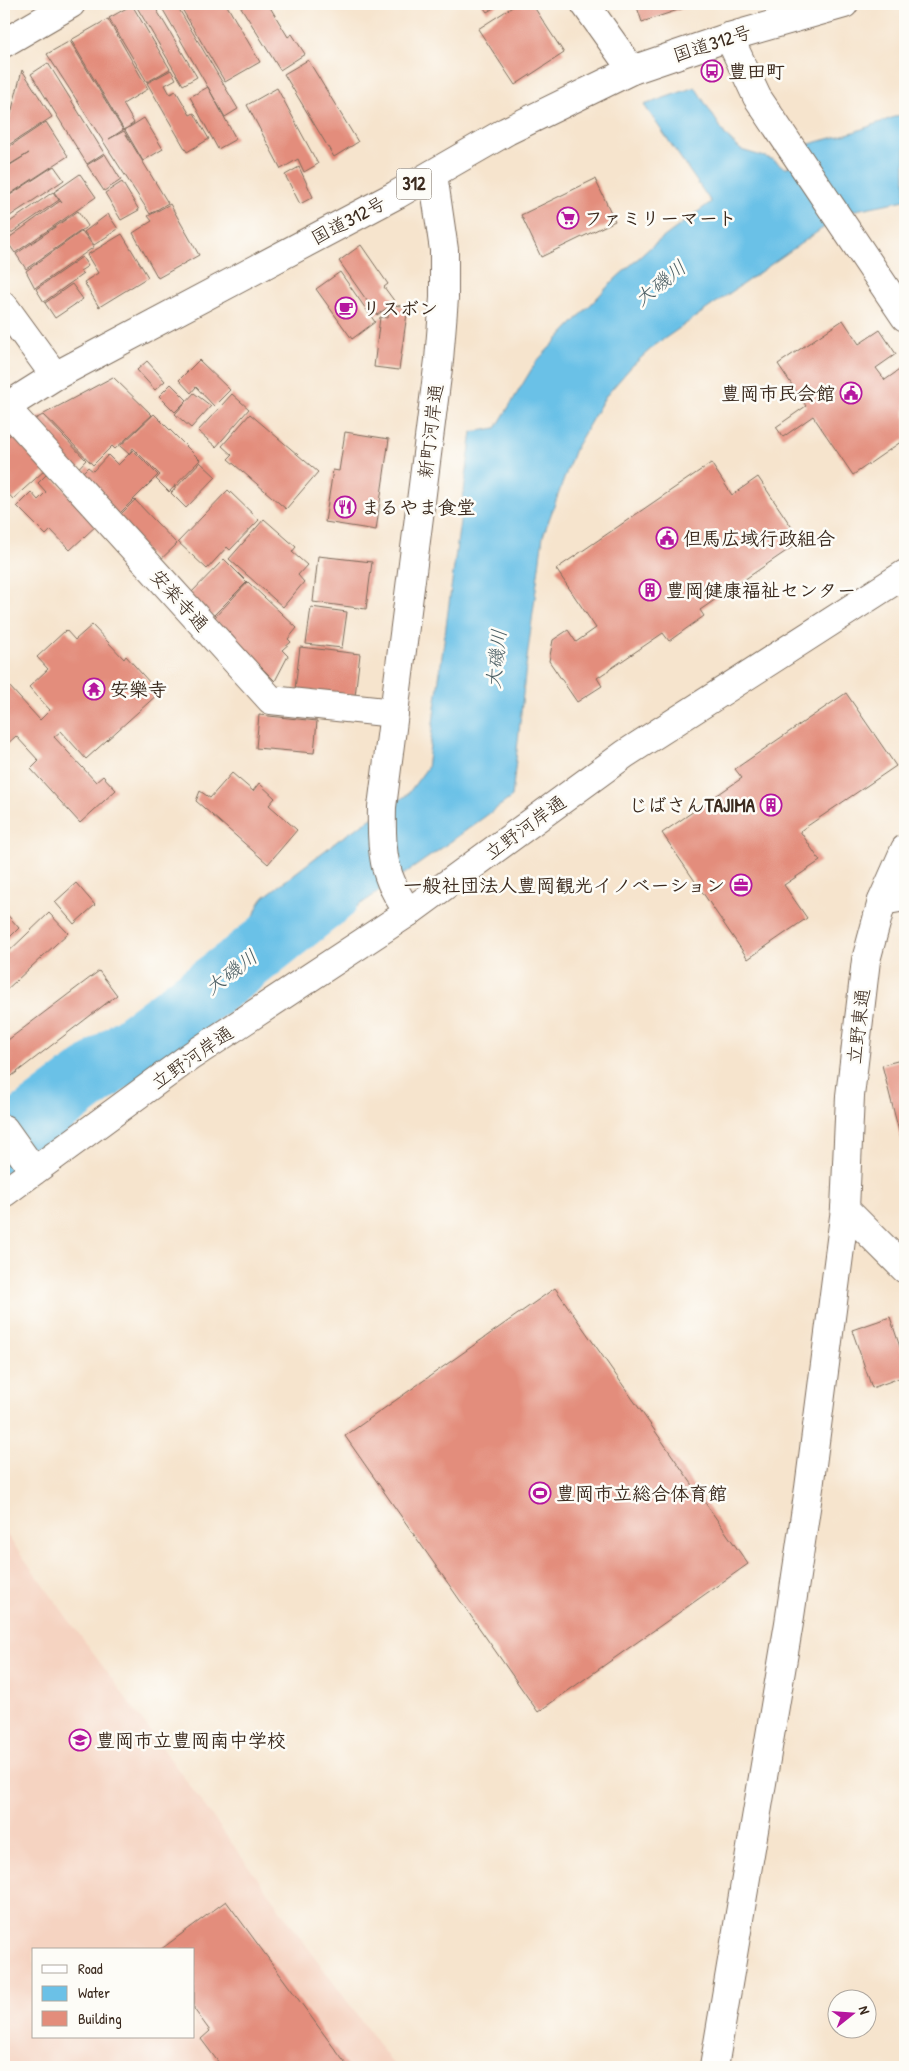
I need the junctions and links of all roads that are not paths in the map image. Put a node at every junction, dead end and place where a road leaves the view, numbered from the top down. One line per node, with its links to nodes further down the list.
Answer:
1 (71, 4): 5 (main road)
2 (585, 4): 6 (main road)
3 (844, 4): 4 (main road, 国道312号 / 312)
4 (729, 37): 6 (main road, 国道312号 / 312); 9 (main road)
5 (4, 43)
6 (632, 70): 7 (main road, 国道312号 / 312)
7 (433, 174): 10 (main road, 国道312号 / 312); 13 (main road, 新町河岸通)
8 (4, 306): 10 (main road)
9 (905, 317)
10 (55, 376): 11 (main road, 国道312号 / 312)
11 (4, 407): 13 (main road, 安楽寺通)
12 (905, 574): 16 (main road, 立野河岸通)
13 (394, 713): 16 (main road, 新町河岸通)
14 (905, 849): 15 (main road, 立野東通)
15 (894, 899): 20 (main road, 立野東通)
16 (403, 904): 18 (main road, 立野河岸通)
17 (4, 1129): 18 (main road)
18 (30, 1164): 19 (main road, 立野河岸通)
19 (4, 1193)
20 (845, 1210): 21 (main road); 22 (main road, 立野東通)
21 (905, 1269)
22 (714, 2067)

